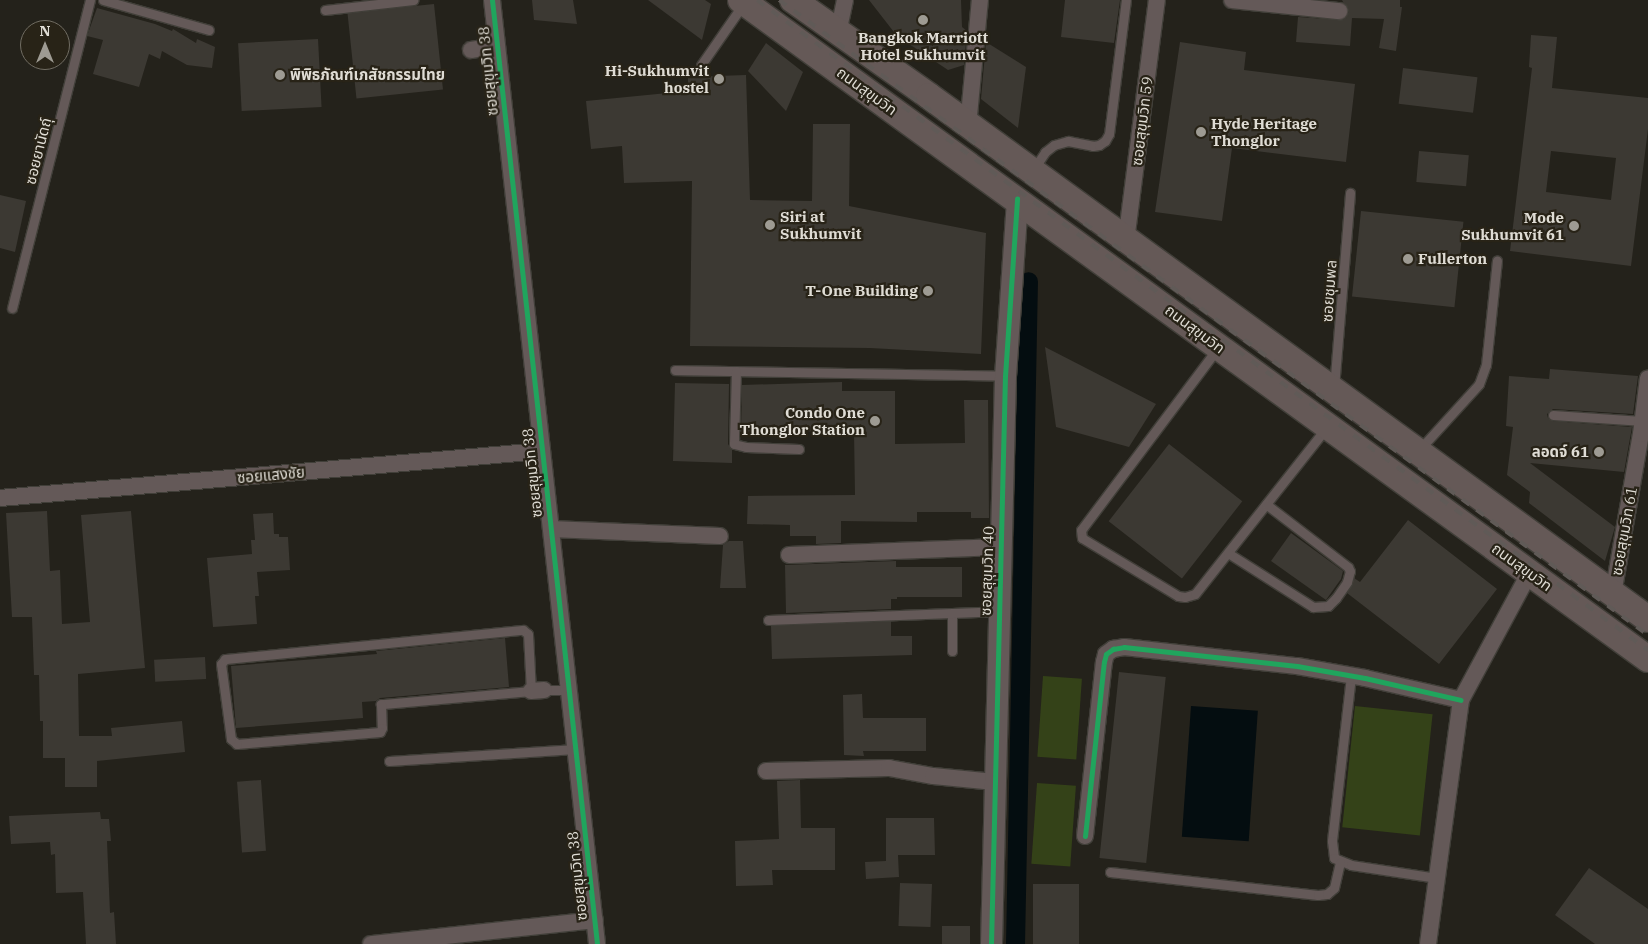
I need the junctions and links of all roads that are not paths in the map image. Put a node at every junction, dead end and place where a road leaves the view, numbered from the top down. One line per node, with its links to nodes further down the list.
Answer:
1 (90, 0): 25 (lane, ซอยยานัดถุ์)
2 (103, 0): 14 (lane)
3 (413, 0): 12 (lane)
4 (492, 0): 16 (street, ซอยสุขุมวิท 38)
5 (793, 0): 15 (main road, ถนนสุขุมวิท)
6 (845, 0): 15 (street)
7 (980, 0): 19 (street)
8 (1126, 0): 20 (lane)
9 (1157, 0): 23 (street, ซอยสุขุมวิท 59)
10 (1232, 0): 13 (street)
11 (742, 1): 18 (lane); 22 (main road, ถนนสุขุมวิท)
12 (325, 10)
13 (1340, 11)
14 (209, 30)
15 (838, 33): 19 (main road, ถนนสุขุมวิท)
16 (497, 46): 17 (street); 36 (street, ซอยสุขุมวิท 38)
17 (471, 50)
18 (701, 65)
19 (968, 126): 20 (main road, ถนนสุขุมวิท)
20 (1032, 173): 22 (main road); 23 (main road, ถนนสุขุมวิท)
21 (1350, 194): 31 (lane, ซอยชุมพล)
22 (1017, 198): 26 (main road, ถนนสุขุมวิท); 29 (street, ซอยสุขุมวิท 40)
23 (1126, 241): 31 (main road, ถนนสุขุมวิท)
24 (1497, 261): 37 (lane)
25 (12, 308)
26 (1219, 347): 33 (main road, ถนนสุขุมวิท); 43 (lane)
27 (675, 370): 28 (lane)
28 (736, 371): 29 (lane); 35 (lane)
29 (1005, 376): 42 (street, ซอยสุขุมวิท 40)
30 (1648, 385): 34 (street, ซอยสุขุมวิท 61)
31 (1334, 391): 37 (main road, ถนนสุขุมวิท)
32 (1553, 415): 34 (lane)
33 (1328, 426): 39 (lane); 45 (main road, ถนนสุขุมวิท)
34 (1643, 430): 46 (street, ซอยสุขุมวิท 61)
35 (799, 449)
36 (542, 451): 38 (street, ซอยแสงชัย); 40 (street, ซอยสุขุมวิท 38)
37 (1417, 452): 46 (main road, ถนนสุขุมวิท)
38 (0, 498)
39 (1266, 504): 43 (lane); 43 (lane)
40 (551, 530): 41 (street); 56 (street, ซอยสุขุมวิท 38)
41 (720, 536)
42 (1000, 547): 44 (street); 47 (street, ซอยสุขุมวิท 40)
43 (1228, 552)
44 (789, 555)
45 (1530, 572): 51 (main road, ถนนสุขุมวิท); 57 (street)
46 (1613, 594): 49 (main road, ถนนสุขุมวิท); 51 (main road)
47 (998, 611): 48 (lane); 61 (street, ซอยสุขุมวิท 40)
48 (952, 614): 50 (lane); 52 (lane)
49 (1648, 619)
50 (768, 620)
51 (1594, 620): 53 (main road, ถนนสุขุมวิท)
52 (952, 651)
53 (1648, 659)
54 (1351, 676): 57 (street); 62 (street); 63 (lane)
55 (538, 690): 55 (lane); 56 (lane)
56 (569, 690): 58 (street, ซอยสุขุมวิท 38)
57 (1461, 700): 65 (street)
58 (576, 749): 59 (lane); 66 (street, ซอยสุขุมวิท 38)
59 (389, 762)
60 (766, 771): 61 (street)
61 (995, 782): 69 (street, ซอยสุขุมวิท 40)
62 (1085, 836)
63 (1340, 862): 64 (lane); 65 (lane)
64 (1110, 872)
65 (1437, 878): 70 (street)
66 (595, 920): 67 (street); 68 (street, ซอยสุขุมวิท 38)
67 (371, 944)
68 (597, 944)
69 (991, 944)
70 (1428, 944)

